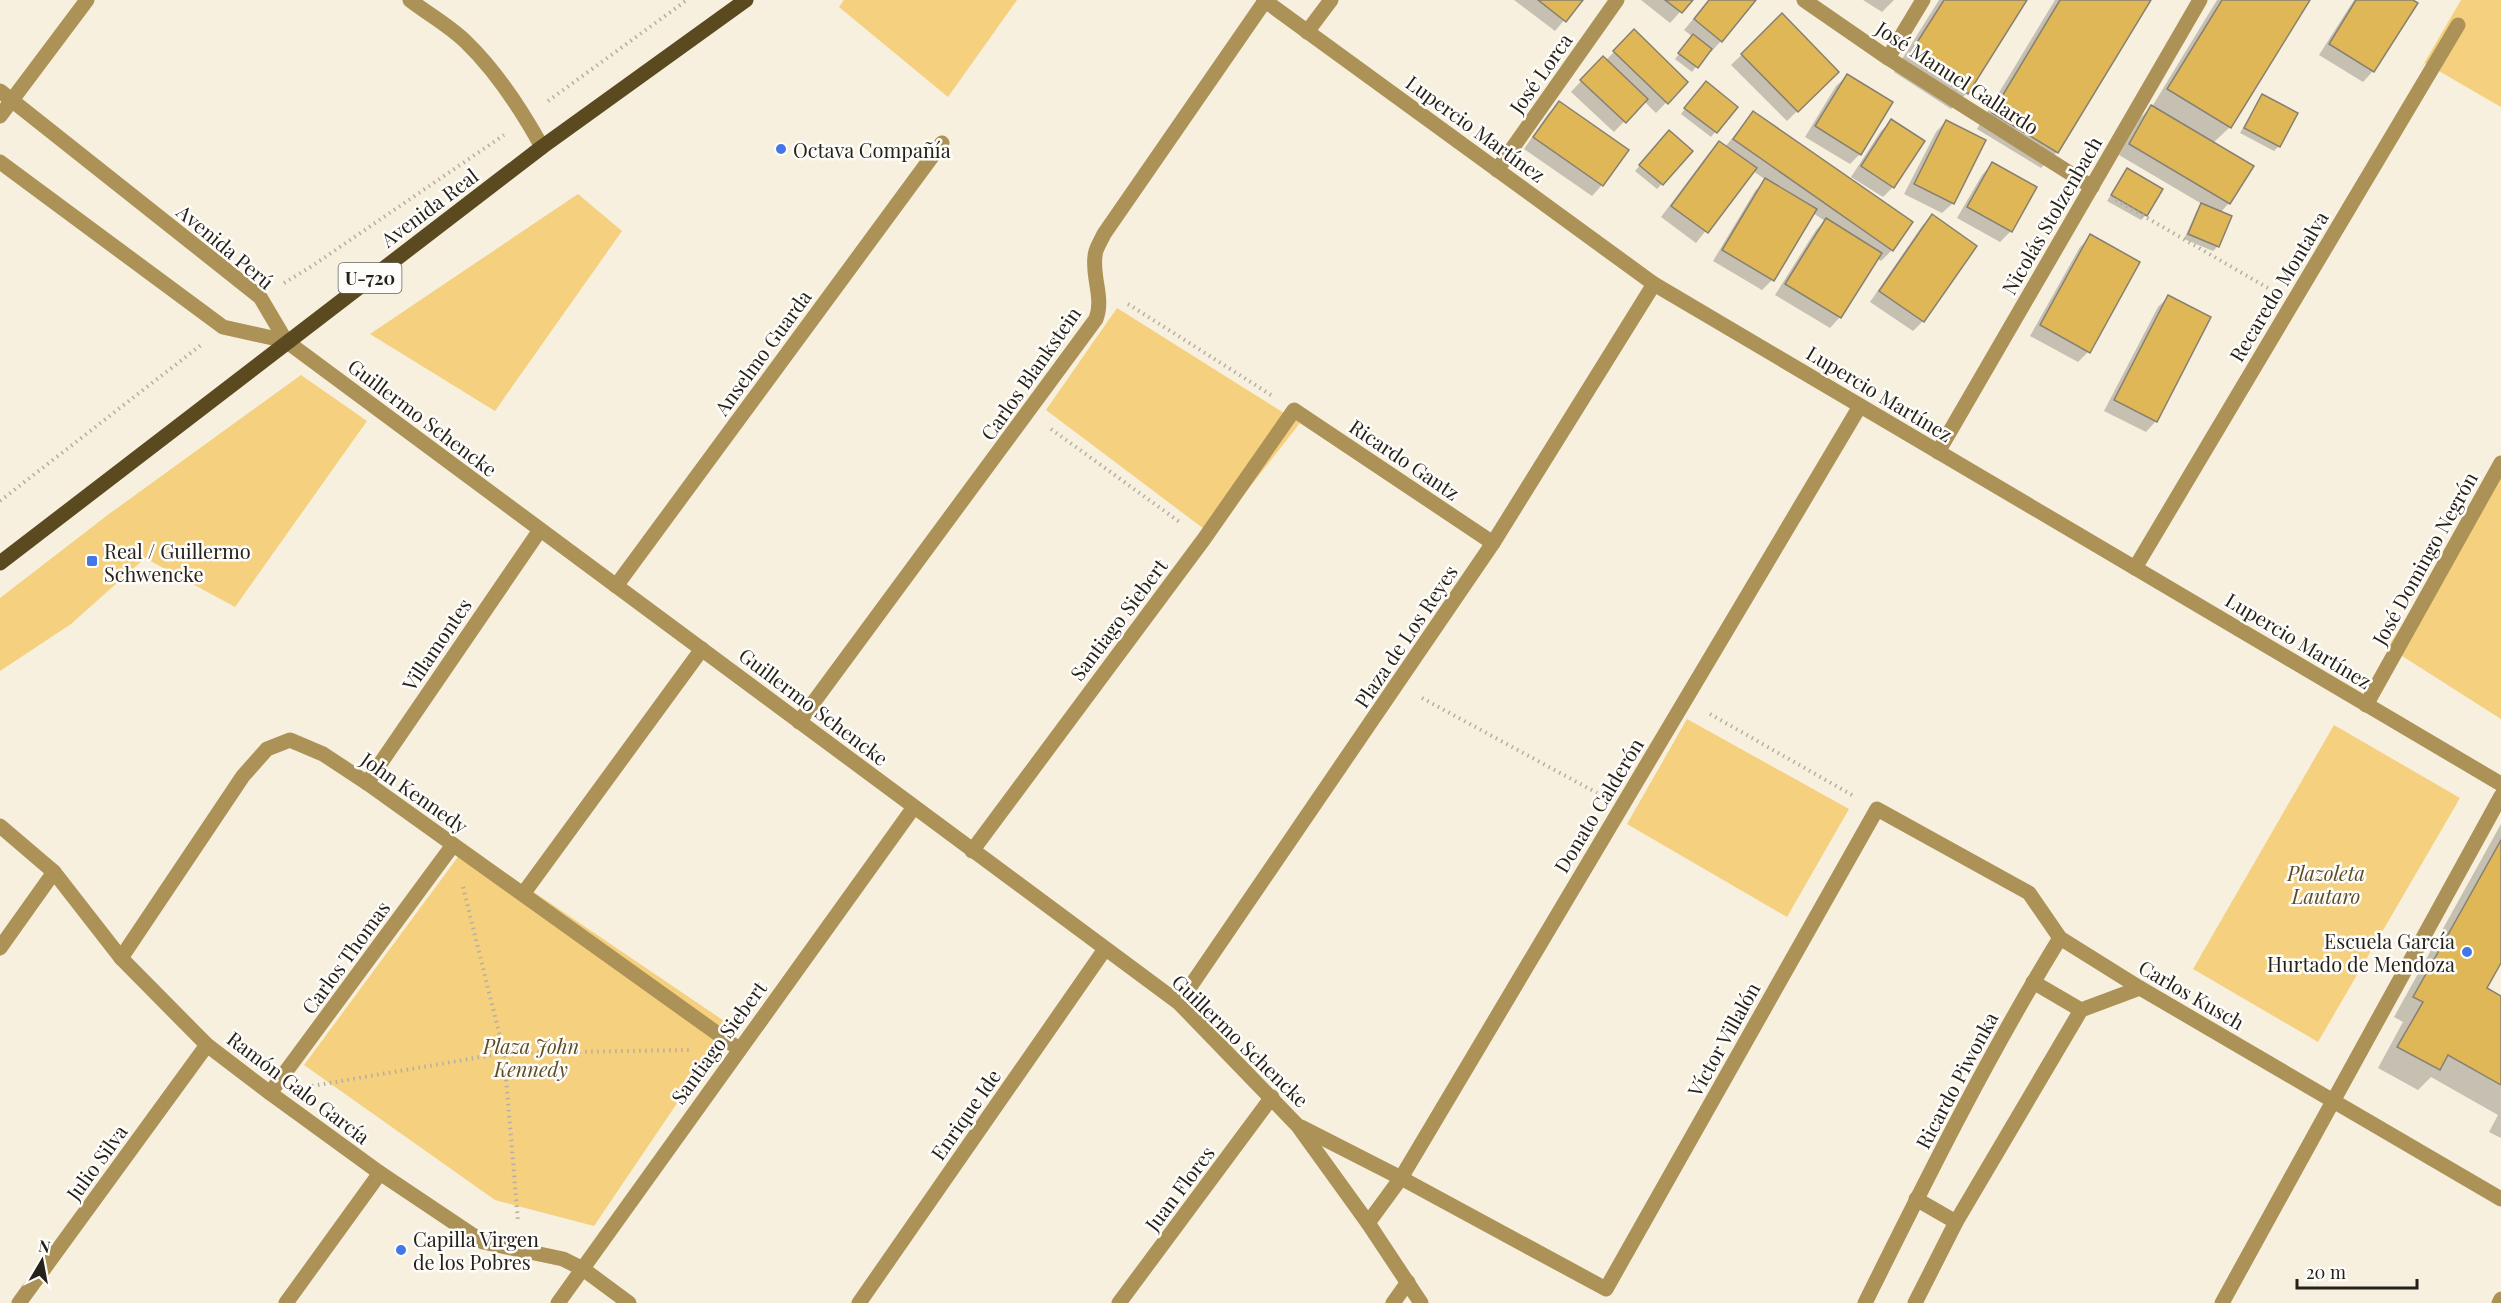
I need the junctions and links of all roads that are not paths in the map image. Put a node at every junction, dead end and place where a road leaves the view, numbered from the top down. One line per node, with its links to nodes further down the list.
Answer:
1 (87, 0): 13 (street)
2 (410, 0): 16 (street)
3 (746, 0): 16 (main road, Avenida Real / U-720)
4 (1264, 0): 11 (street, Lupercio Martínez); 33 (street, Carlos Blankstein)
5 (1331, 0): 11 (street)
6 (1617, 0): 18 (street, José Lorca)
7 (1804, 0): 12 (street, José Manuel Gallardo)
8 (1923, 0): 12 (street)
9 (2199, 0): 19 (street, Nicolás Stolzenbach)
10 (2458, 25): 29 (street, Recaredo Montalva)
11 (1307, 32): 18 (street, Lupercio Martínez)
12 (1888, 58): 19 (street, José Manuel Gallardo)
13 (6, 96): 14 (street); 21 (street, Avenida Perú)
14 (0, 116)
15 (942, 143): 30 (street, Anselmo Guarda)
16 (542, 147): 21 (main road, Avenida Real / U-720)
17 (0, 162): 21 (street)
18 (1497, 170): 20 (street, Lupercio Martínez)
19 (2092, 187): 24 (street, Nicolás Stolzenbach)
20 (1654, 284): 22 (street, Lupercio Martínez); 27 (street, Plaza de Los Reyes)
21 (286, 341): 26 (street, Guillermo Schencke); 28 (main road, Avenida Real / U-720)
22 (1860, 406): 24 (street, Lupercio Martínez); 59 (street, Donato Calderón)
23 (1294, 410): 27 (street, Ricardo Gantz); 41 (street, Santiago Siebert)
24 (1938, 452): 29 (street, Lupercio Martínez)
25 (2501, 463): 32 (street, José Domingo Negrón)
26 (540, 530): 30 (street, Guillermo Schencke); 34 (street, Villamontes)
27 (1493, 543): 50 (street, Plaza de Los Reyes)
28 (0, 564)
29 (2135, 568): 32 (street, Lupercio Martínez)
30 (616, 586): 31 (street, Guillermo Schencke)
31 (702, 650): 33 (street, Guillermo Schencke); 43 (street)
32 (2366, 705): 35 (street, Lupercio Martínez)
33 (800, 722): 37 (street, Guillermo Schencke)
34 (367, 783): 40 (street, John Kennedy); 47 (street, John Kennedy)
35 (2501, 784)
36 (2501, 796): 56 (street)
37 (914, 807): 41 (street, Guillermo Schencke); 53 (street, Santiago Siebert)
38 (1876, 809): 44 (street, Carlos Kusch); 66 (street, Víctor Villalón)
39 (0, 826): 42 (street, Ramón Galo García)
40 (453, 845): 43 (street, John Kennedy); 54 (street, Carlos Thomas)
41 (972, 851): 46 (street, Guillermo Schencke)
42 (54, 872): 45 (street); 47 (street, Ramón Galo García)
43 (523, 894): 53 (street, John Kennedy)
44 (2060, 938): 48 (street, Ricardo Piwonka); 49 (street, Carlos Kusch)
45 (0, 948)
46 (1105, 949): 50 (street, Guillermo Schencke); 72 (street, Enrique Ide)
47 (121, 958): 52 (street, Ramón Galo García)
48 (2033, 982): 51 (street); 60 (street, Ricardo Piwonka)
49 (2140, 988): 51 (street); 56 (street, Carlos Kusch)
50 (1179, 1003): 55 (street, Guillermo Schencke)
51 (2080, 1010): 62 (street)
52 (207, 1045): 54 (street, Ramón Galo García); 68 (street, Julio Silva)
53 (739, 1049): 64 (street, Santiago Siebert)
54 (270, 1093): 58 (street, Ramón Galo García)
55 (1272, 1097): 57 (street, Guillermo Schencke); 73 (street, Juan Flores)
56 (2333, 1100): 61 (street, Carlos Kusch); 78 (street)
57 (1298, 1126): 59 (street, Guillermo Schencke); 63 (street, Guillermo Schencke)
58 (380, 1173): 64 (street, Ramón Galo García); 69 (street)
59 (1401, 1178): 63 (street, Donato Calderón); 66 (street, Guillermo Schencke)
60 (1916, 1199): 62 (street); 76 (street, Ricardo Piwonka)
61 (2501, 1199)
62 (1956, 1222): 77 (street)
63 (1368, 1223): 65 (street, Guillermo Schencke)
64 (583, 1269): 70 (street, Santiago Siebert); 71 (street, Ramón Galo García)
65 (1408, 1282): 74 (street); 75 (street, Guillermo Schencke)
66 (1606, 1289)
67 (2501, 1299): 79 (street)
68 (19, 1303)
69 (286, 1303)
70 (558, 1303)
71 (628, 1303)
72 (860, 1303)
73 (1119, 1303)
74 (1393, 1303)
75 (1421, 1303)
76 (1865, 1303)
77 (1915, 1303)
78 (2222, 1303)
79 (2499, 1303)

